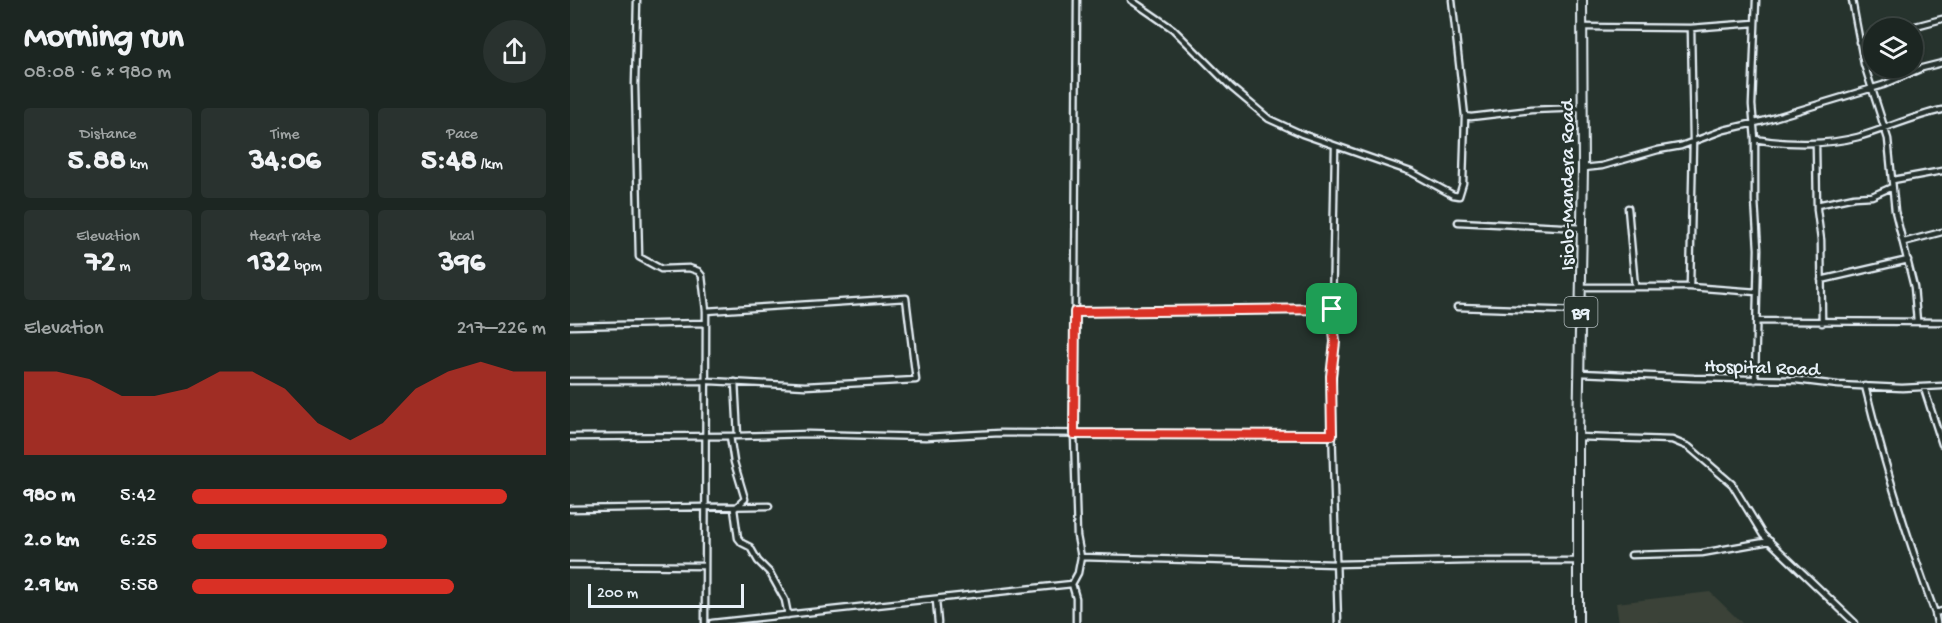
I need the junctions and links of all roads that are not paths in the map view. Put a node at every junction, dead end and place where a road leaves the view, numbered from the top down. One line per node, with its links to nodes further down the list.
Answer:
1 (637, 0): 44 (street)
2 (1077, 0): 46 (street)
3 (1131, 0): 25 (street)
4 (1452, 0): 19 (street)
5 (1582, 0): 11 (highway, Isiolo-Mandera Road / B9)
6 (1756, 0): 9 (street)
7 (1852, 0): 14 (street)
8 (1942, 19): 10 (street)
9 (1755, 23): 12 (street); 20 (street)
10 (1923, 24)
11 (1582, 27): 12 (street); 17 (highway, Isiolo-Mandera Road / B9)
12 (1691, 28): 23 (street)
13 (1863, 41): 14 (street)
14 (1859, 42): 16 (street)
15 (1942, 63): 16 (street)
16 (1871, 87): 20 (street); 21 (street)
17 (1583, 108): 19 (street); 26 (highway, Isiolo-Mandera Road / B9)
18 (1942, 110): 21 (street)
19 (1465, 116): 25 (street)
20 (1754, 123): 22 (street); 23 (street)
21 (1885, 127): 24 (street); 28 (street)
22 (1755, 139): 24 (street); 41 (street)
23 (1693, 141): 26 (street); 40 (street)
24 (1816, 144): 30 (street)
25 (1335, 147): 43 (street)
26 (1583, 168): 33 (highway, Isiolo-Mandera Road / B9)
27 (1942, 171): 28 (street)
28 (1893, 180): 29 (street)
29 (1893, 187): 30 (street); 35 (street)
30 (1817, 205): 37 (street)
31 (1628, 208): 39 (street)
32 (1458, 222): 33 (street)
33 (1582, 228): 38 (highway, Isiolo-Mandera Road / B9)
34 (1942, 232): 35 (street)
35 (1904, 242): 36 (street)
36 (1908, 260): 37 (street); 48 (street)
37 (1821, 280): 51 (street)
38 (1582, 287): 39 (street); 45 (highway, Isiolo-Mandera Road / B9)
39 (1635, 287): 40 (street)
40 (1690, 287): 41 (street)
41 (1757, 292): 47 (street)
42 (1457, 307): 45 (street)
43 (1332, 309): 46 (street); 63 (street)
44 (706, 311): 50 (street); 57 (street)
45 (1581, 311): 53 (highway, Isiolo-Mandera Road / B9)
46 (1075, 312): 61 (street)
47 (1757, 321): 51 (street); 54 (street)
48 (1917, 321): 49 (street); 51 (street)
49 (1942, 322)
50 (704, 323): 52 (street); 56 (street)
51 (1822, 323)
52 (570, 326)
53 (1580, 373): 54 (street, Hospital Road); 67 (highway, Isiolo-Mandera Road / B9)
54 (1755, 380): 58 (street, Hospital Road)
55 (570, 381): 56 (street)
56 (705, 381): 57 (street); 64 (street)
57 (735, 382): 65 (street)
58 (1865, 386): 60 (street, Hospital Road); 83 (street)
59 (1942, 386): 60 (street, Hospital Road)
60 (1923, 388): 68 (street)
61 (1074, 434): 63 (street); 65 (street); 75 (street)
62 (730, 435): 64 (street); 65 (street); 70 (street)
63 (1332, 435): 77 (street)
64 (705, 436): 66 (street); 72 (street)
65 (738, 436)
66 (570, 437)
67 (1578, 437): 73 (street); 76 (highway, Isiolo-Mandera Road / B9)
68 (1942, 444)
69 (769, 506): 70 (street)
70 (735, 507): 72 (street); 84 (street)
71 (570, 509): 72 (street)
72 (705, 509): 79 (street)
73 (1770, 541): 74 (street); 92 (street)
74 (1631, 555)
75 (1081, 557): 77 (street); 80 (street)
76 (1579, 561): 77 (street); 91 (highway, Isiolo-Mandera Road / B9)
77 (1336, 564): 90 (street)
78 (570, 565): 79 (street)
79 (705, 566): 86 (street)
80 (1072, 584): 81 (street); 89 (street)
81 (936, 600): 84 (street); 88 (street)
82 (1942, 611): 83 (street)
83 (1935, 613): 93 (street)
84 (788, 615): 85 (street)
85 (744, 621): 87 (street)
86 (705, 623)
87 (712, 623)
88 (938, 623)
89 (1076, 623)
90 (1338, 623)
91 (1578, 623)
92 (1855, 623)
93 (1938, 623)

